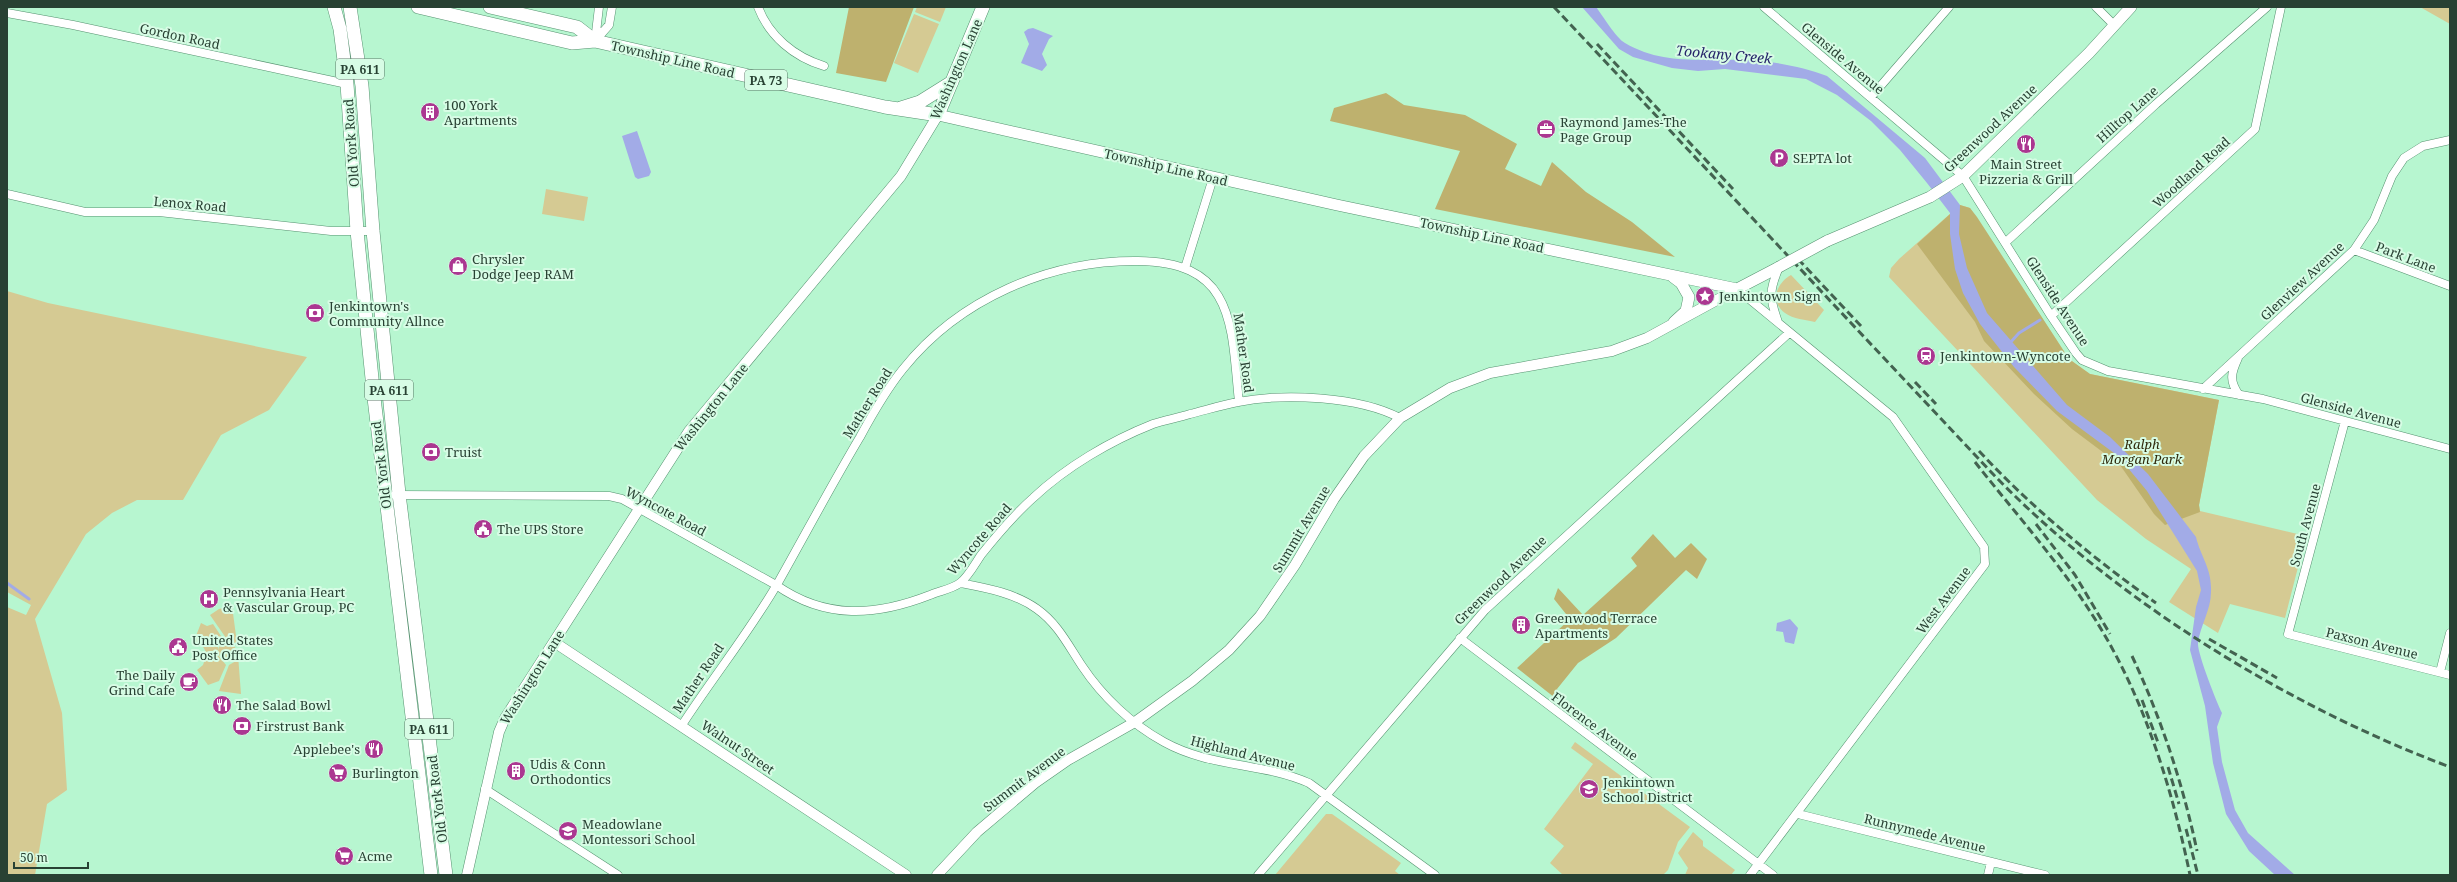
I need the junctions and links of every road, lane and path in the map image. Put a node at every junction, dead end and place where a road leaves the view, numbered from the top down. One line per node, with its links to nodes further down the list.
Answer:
1 (334, 7): 20 (main road, Old York Road / PA 611)
2 (350, 7): 28 (main road, Old York Road / PA 611)
3 (418, 7): 17 (main road, Township Line Road / PA 73)
4 (490, 7): 17 (main road, Township Line Road / PA 73)
5 (599, 7): 17 (street)
6 (612, 7): 17 (street)
7 (758, 7): 18 (street)
8 (983, 7): 19 (main road, Washington Lane)
9 (1764, 7): 21 (street, Glenside Avenue)
10 (1949, 7): 21 (street)
11 (2096, 7): 16 (street)
12 (2131, 7): 16 (main road, Greenwood Avenue)
13 (2267, 7): 30 (street, Hilltop Lane)
14 (2281, 7): 37 (street, Woodland Road)
15 (7, 13): 20 (street, Gordon Road)
16 (2115, 26): 25 (main road, Greenwood Avenue)
17 (595, 42): 22 (main road, Township Line Road / PA 73)
18 (824, 66)
19 (952, 82): 22 (main road); 23 (main road, Washington Lane)
20 (347, 84): 29 (main road, Old York Road / PA 611)
21 (1871, 97): 25 (street, Glenside Avenue)
22 (897, 109): 23 (main road, Township Line Road / PA 73)
23 (938, 116): 26 (main road, Township Line Road); 52 (street, Washington Lane)
24 (2450, 140): 31 (street, Glenview Avenue)
25 (1963, 176): 30 (street, Glenside Avenue); 32 (main road, Greenwood Avenue, bridge)
26 (1214, 178): 33 (street); 34 (main road, Township Line Road)
27 (7, 194): 29 (street, Lenox Road)
28 (373, 230): 29 (street, Lenox Road); 43 (main road, Old York Road / PA 611)
29 (357, 231): 42 (main road, Old York Road / PA 611)
30 (2006, 242): 37 (street, Glenside Avenue)
31 (2354, 250): 35 (street, Park Lane); 41 (street, Glenview Avenue)
32 (1779, 267): 36 (main road, Greenwood Avenue); 39 (street)
33 (1185, 268): 46 (street, Mather Road); 54 (street, Mather Road)
34 (1671, 275): 36 (main road, Township Line Road); 38 (main road)
35 (2450, 286)
36 (1737, 288): 38 (street, Summit Avenue); 39 (street, West Avenue)
37 (2051, 316): 44 (street, Glenside Avenue)
38 (1674, 322): 47 (street, Summit Avenue)
39 (1778, 322): 40 (street, West Avenue)
40 (1789, 333): 57 (street, Greenwood Avenue); 65 (street, West Avenue)
41 (2241, 354): 44 (street, Glenview Avenue); 45 (street, Glenview Avenue)
42 (370, 362): 43 (main road); 51 (main road, Old York Road / PA 611)
43 (386, 362): 50 (main road, Old York Road / PA 611)
44 (2202, 389): 45 (street, Glenside Avenue)
45 (2239, 395): 48 (street, Glenside Avenue)
46 (1239, 402): 47 (street, Wyncote Road); 53 (street, Wyncote Road)
47 (1400, 418): 61 (street, Summit Avenue)
48 (2345, 421): 49 (street, Glenside Avenue); 56 (street, South Avenue)
49 (2450, 449)
50 (399, 494): 51 (street, Wyncote Road); 52 (street, Wyncote Road); 69 (main road, Old York Road / PA 611)
51 (385, 496): 68 (main road, Old York Road / PA 611)
52 (638, 507): 54 (street, Wyncote Road); 58 (street, Washington Lane)
53 (960, 583): 54 (street, Wyncote Road); 61 (street, Highland Avenue)
54 (776, 585): 62 (street, Mather Road)
55 (2450, 633): 59 (street)
56 (2288, 634): 59 (street, Paxson Avenue)
57 (1460, 638): 64 (street, Greenwood Avenue); 67 (street, Florence Avenue)
58 (554, 642): 62 (street, Walnut Street); 63 (street, Washington Lane)
59 (2440, 672): 60 (street, Paxson Avenue)
60 (2450, 675)
61 (1135, 722): 64 (street, Highland Avenue); 73 (street, Summit Avenue)
62 (682, 725): 72 (street, Walnut Street)
63 (485, 789): 70 (street, Washington Lane); 71 (street)
64 (1326, 794): 74 (street, Greenwood Avenue); 75 (street, Highland Avenue)
65 (1798, 814): 66 (street, Runnymede Avenue); 67 (street, West Avenue)
66 (1991, 862): 78 (street); 79 (street, Runnymede Avenue)
67 (1759, 864): 76 (street, West Avenue); 77 (street, Florence Avenue)
68 (431, 875)
69 (446, 875)
70 (467, 875)
71 (618, 875)
72 (906, 875)
73 (937, 875)
74 (1258, 875)
75 (1435, 875)
76 (1750, 875)
77 (1773, 875)
78 (1988, 875)
79 (2045, 875)

